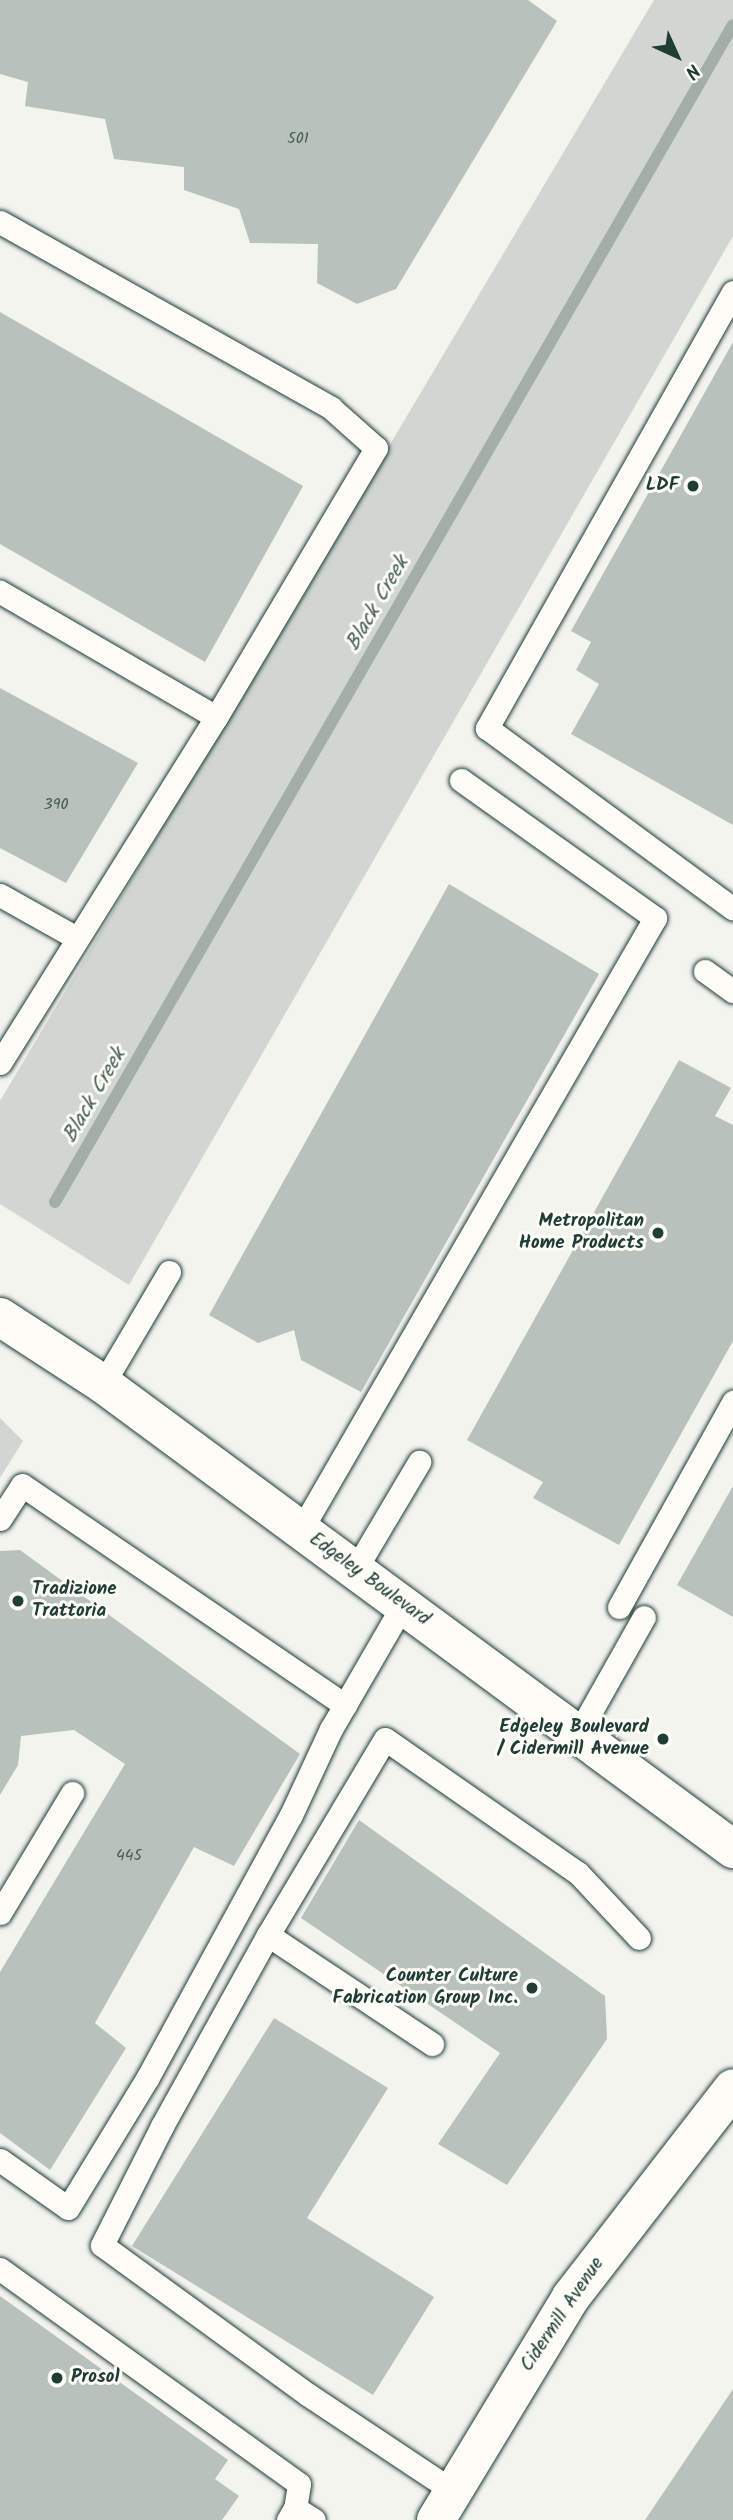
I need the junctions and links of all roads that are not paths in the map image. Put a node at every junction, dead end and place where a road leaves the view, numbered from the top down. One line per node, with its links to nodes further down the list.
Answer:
1 (0, 222): 4 (lane)
2 (733, 292): 7 (lane)
3 (0, 592): 4 (lane)
4 (216, 717): 8 (lane)
5 (461, 780): 18 (lane)
6 (0, 895): 8 (lane)
7 (733, 909)
8 (77, 938): 11 (lane)
9 (705, 971): 10 (lane)
10 (733, 991)
11 (0, 1063)
12 (169, 1272): 14 (lane)
13 (0, 1317): 14 (street, Edgeley Boulevard)
14 (103, 1384): 18 (street, Edgeley Boulevard)
15 (733, 1402): 21 (lane)
16 (419, 1462): 19 (lane)
17 (0, 1519): 23 (lane)
18 (301, 1530): 19 (street, Edgeley Boulevard)
19 (355, 1570): 20 (street, Edgeley Boulevard)
20 (403, 1605): 23 (lane); 24 (street, Edgeley Boulevard)
21 (619, 1607)
22 (644, 1617): 24 (lane)
23 (345, 1705): 32 (lane)
24 (578, 1734): 26 (street, Edgeley Boulevard)
25 (72, 1793): 27 (lane)
26 (733, 1849)
27 (0, 1913)
28 (268, 1935): 29 (lane); 30 (lane); 34 (lane)
29 (639, 1938)
30 (432, 2044)
31 (733, 2088): 34 (street, Cidermill Avenue)
32 (0, 2161)
33 (0, 2269): 35 (lane)
34 (444, 2505)
35 (299, 2516)

